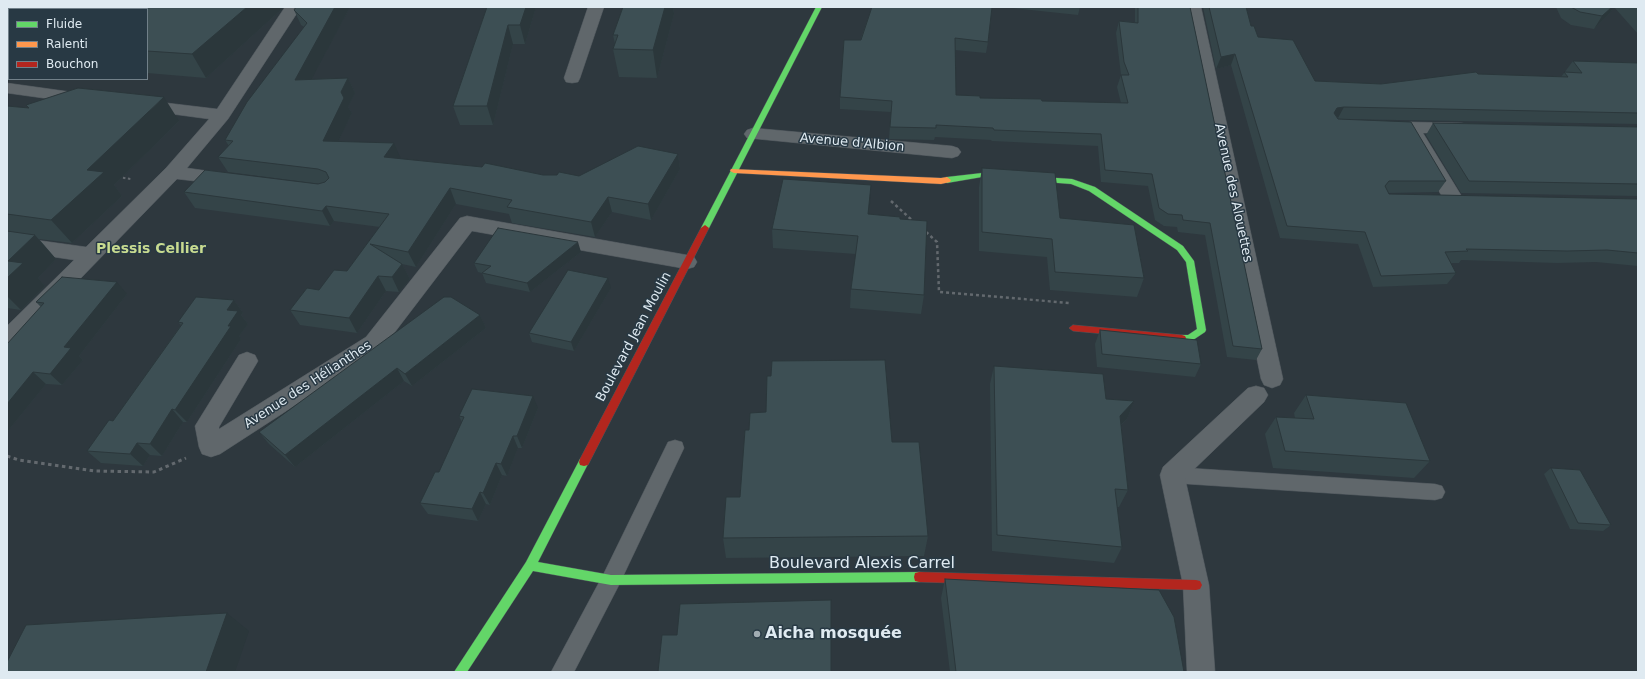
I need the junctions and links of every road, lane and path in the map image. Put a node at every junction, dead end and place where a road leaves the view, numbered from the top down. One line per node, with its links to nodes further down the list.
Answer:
1 (293, 7): 9 (street)
2 (596, 7): 5 (street)
3 (818, 7): 11 (street, Boulevard Jean Moulin)
4 (1193, 7): 31 (street, Avenue des Alouettes)
5 (572, 78)
6 (7, 88): 7 (street)
7 (104, 101)
8 (126, 104): 9 (street)
9 (222, 115): 15 (street)
10 (1481, 128): 18 (street)
11 (753, 134): 12 (street, Avenue d'Albion); 13 (street, Boulevard Jean Moulin)
12 (952, 152)
13 (734, 171): 23 (street, Boulevard Jean Moulin); 25 (street)
14 (115, 176): 15 (path)
15 (167, 177): 16 (street); 22 (street)
16 (250, 182)
17 (890, 199): 19 (path)
18 (1433, 200)
19 (916, 223)
20 (922, 228): 24 (path)
21 (7, 243): 22 (street)
22 (89, 255): 26 (street)
23 (688, 262): 28 (street, Avenue des Hélianthes); 33 (street, Boulevard Jean Moulin)
24 (1073, 303)
25 (1073, 328)
26 (7, 340)
27 (247, 361): 28 (street)
28 (211, 447): 30 (path)
29 (674, 448): 34 (lane)
30 (7, 456)
31 (1172, 475): 32 (lane); 35 (street)
32 (1435, 492)
33 (530, 566): 34 (street, Boulevard Alexis Carrel); 36 (street, Boulevard Jean Moulin)
34 (611, 580): 35 (street, Boulevard Alexis Carrel); 37 (lane)
35 (1196, 585): 38 (street)
36 (460, 672)
37 (562, 672)
38 (1201, 672)

